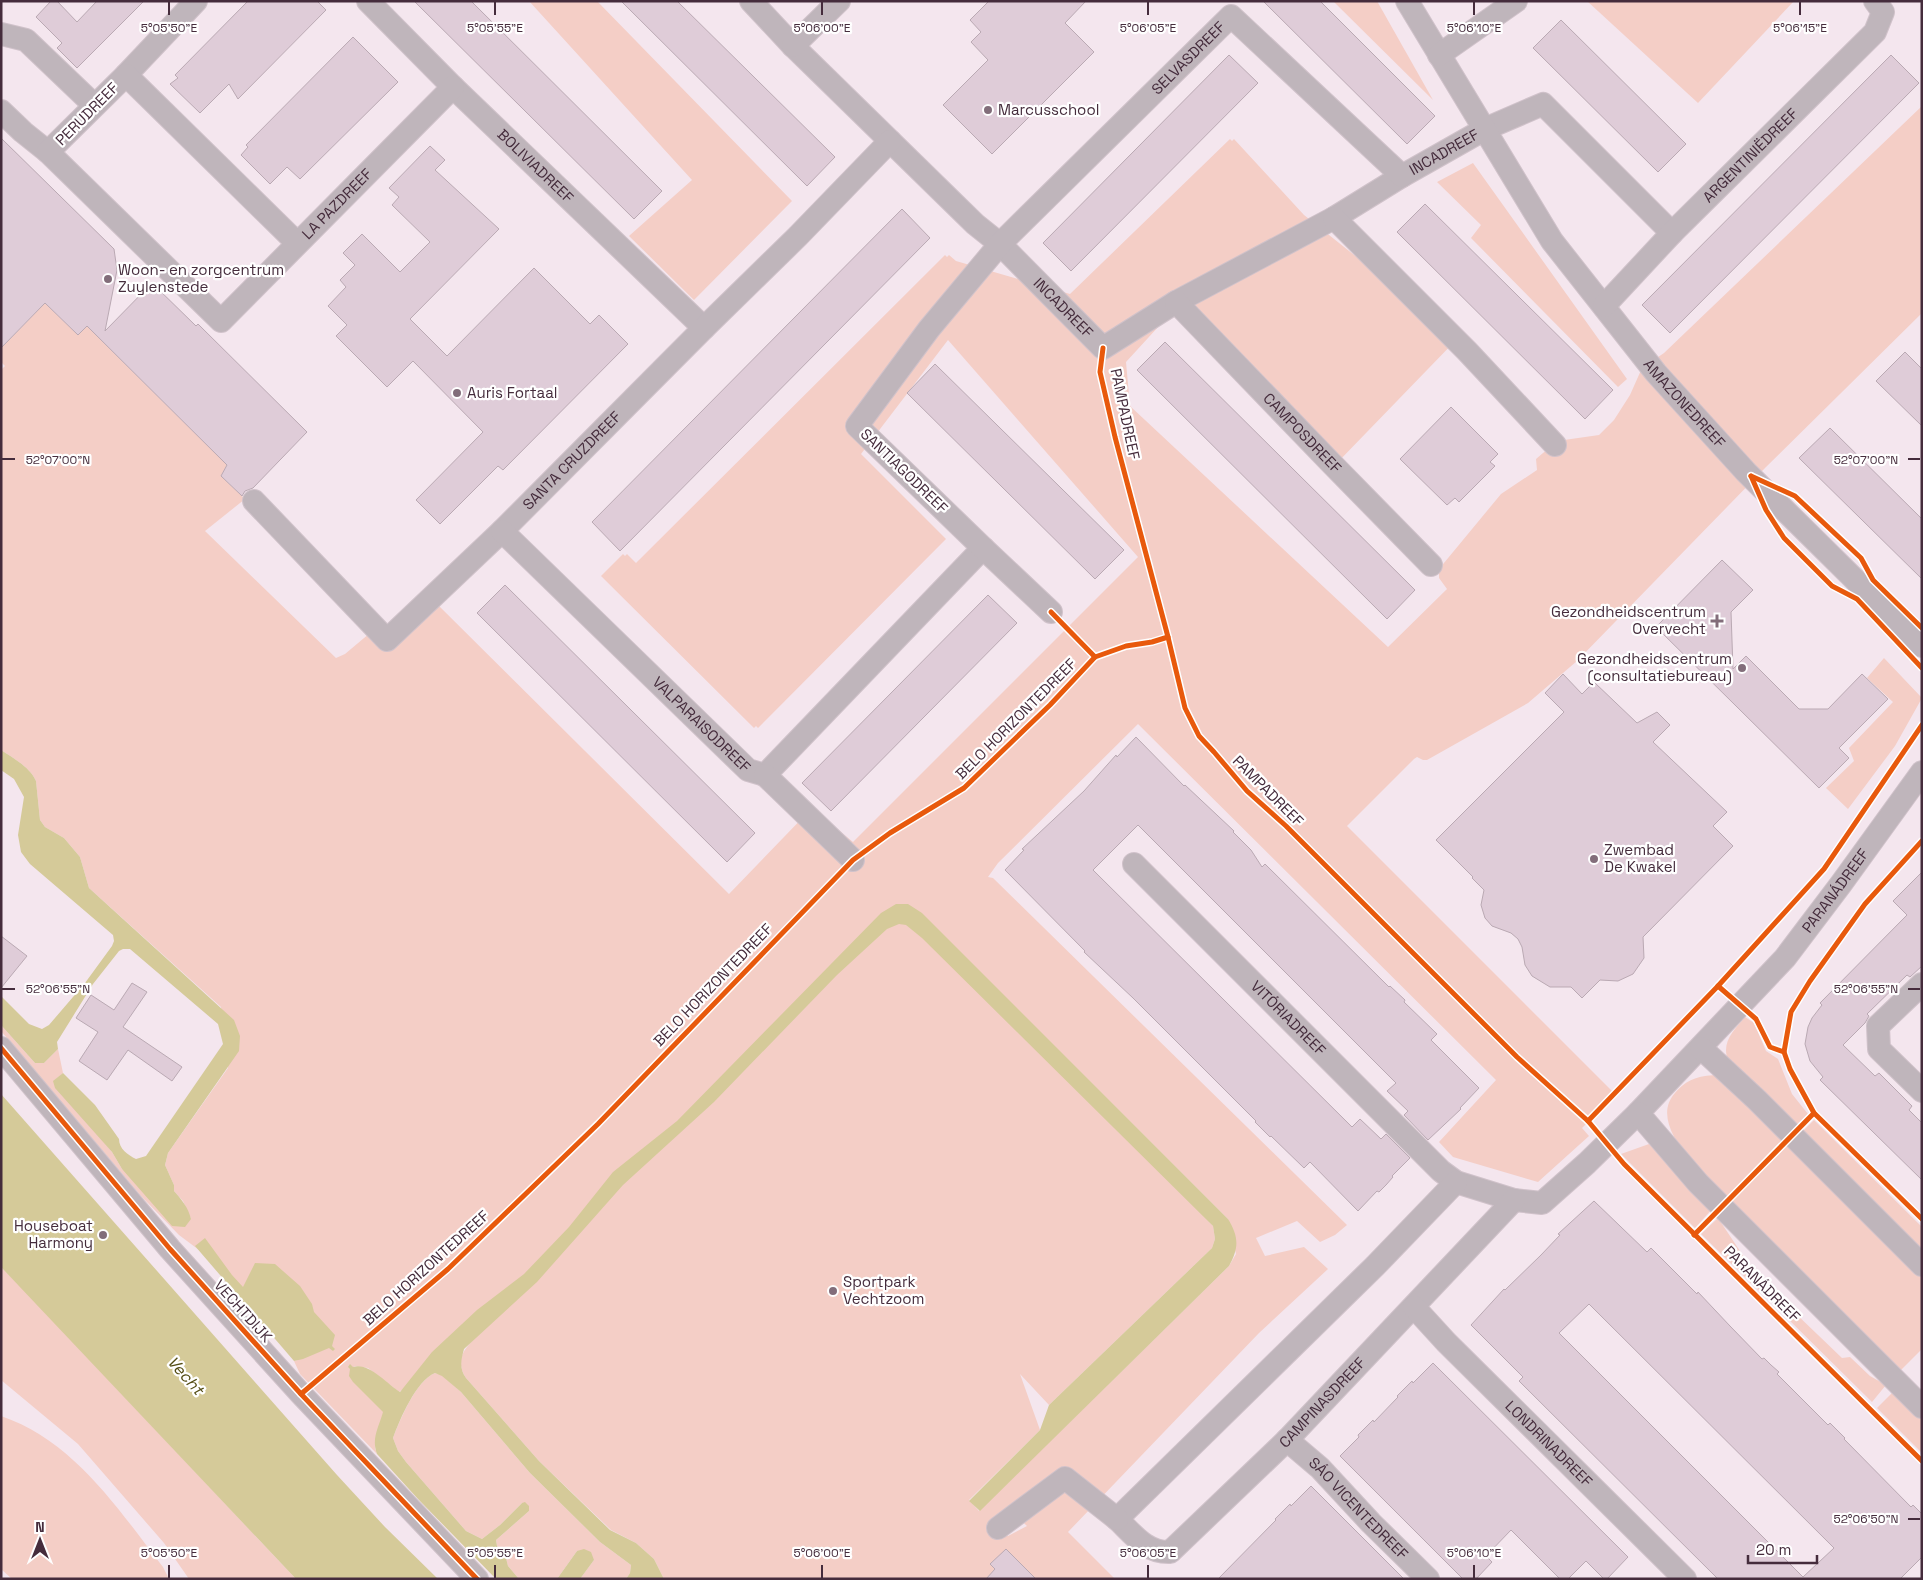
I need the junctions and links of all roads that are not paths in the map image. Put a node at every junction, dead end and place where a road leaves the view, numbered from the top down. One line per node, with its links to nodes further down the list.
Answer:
1 (196, 1): 11 (street)
2 (368, 1): 12 (street, BOLIVIADREEF)
3 (751, 1): 9 (street, INCADREEF)
4 (839, 1): 9 (street)
5 (1407, 1): 10 (street, AMAZONEDREEF)
6 (1516, 1): 10 (street)
7 (1875, 1): 20 (street, ARGENTINIËDREEF)
8 (1, 34): 13 (street)
9 (794, 46): 16 (street, INCADREEF)
10 (1439, 55): 15 (street, AMAZONEDREEF)
11 (126, 74): 13 (street, PERUDREEF); 21 (street, PERUDREEF)
12 (453, 87): 21 (street, LA PAZDREEF); 26 (street, BOLIVIADREEF)
13 (94, 106): 17 (street, PERUDREEF)
14 (1, 111): 17 (street)
15 (1485, 130): 18 (street, INCADREEF); 20 (street); 24 (street, AMAZONEDREEF)
16 (890, 141): 22 (street, INCADREEF); 26 (street, SANTA CRUZDREEF)
17 (48, 152): 25 (street, PERUDREEF)
18 (1402, 176): 19 (street, INCADREEF); 22 (street, SELVASDREEF)
19 (1334, 218): 23 (street, INCADREEF); 27 (street)
20 (1672, 233): 24 (street, ARGENTINIËDREEF)
21 (297, 243): 25 (street, LA PAZDREEF)
22 (1000, 244): 23 (street, INCADREEF); 30 (street, SANTIAGODREEF)
23 (1176, 302): 31 (street, CAMPOSDREEF)
24 (1604, 306): 33 (street, AMAZONEDREEF)
25 (221, 321)
26 (704, 328): 29 (street, SANTA CRUZDREEF)
27 (1555, 445)
28 (254, 501): 29 (street, SANTA CRUZDREEF)
29 (502, 531): 35 (street, VALPARAISODREEF)
30 (983, 548): 32 (street, SANTIAGODREEF); 35 (street, VALPARAISODREEF)
31 (1431, 565)
32 (1051, 612)
33 (1922, 646)
34 (1922, 772): 40 (street, PARANÁDREEF)
35 (765, 775): 36 (street)
36 (853, 860)
37 (1134, 864): 43 (street, VITÓRIADREEF)
38 (1922, 984): 41 (street)
39 (1, 1048): 51 (street, VECHTDIJK)
40 (1701, 1048): 42 (street, PARANÁDREEF); 45 (street)
41 (1922, 1091)
42 (1638, 1113): 44 (street, PARANÁDREEF); 47 (street, PARANÁDREEF)
43 (1448, 1176): 44 (street, PARANÁDREEF); 49 (street)
44 (1514, 1200): 46 (street, CAMPINASDREEF)
45 (1922, 1265)
46 (1414, 1307): 48 (street, CAMPINASDREEF); 53 (street, LONDRINADREEF)
47 (1922, 1407)
48 (1287, 1440): 49 (street, CAMPINASDREEF); 52 (street, SÁO VICENTEDREEF)
49 (1117, 1519): 50 (street, CAMPINASDREEF)
50 (998, 1528)
51 (477, 1579)
52 (1428, 1579)
53 (1685, 1579)

